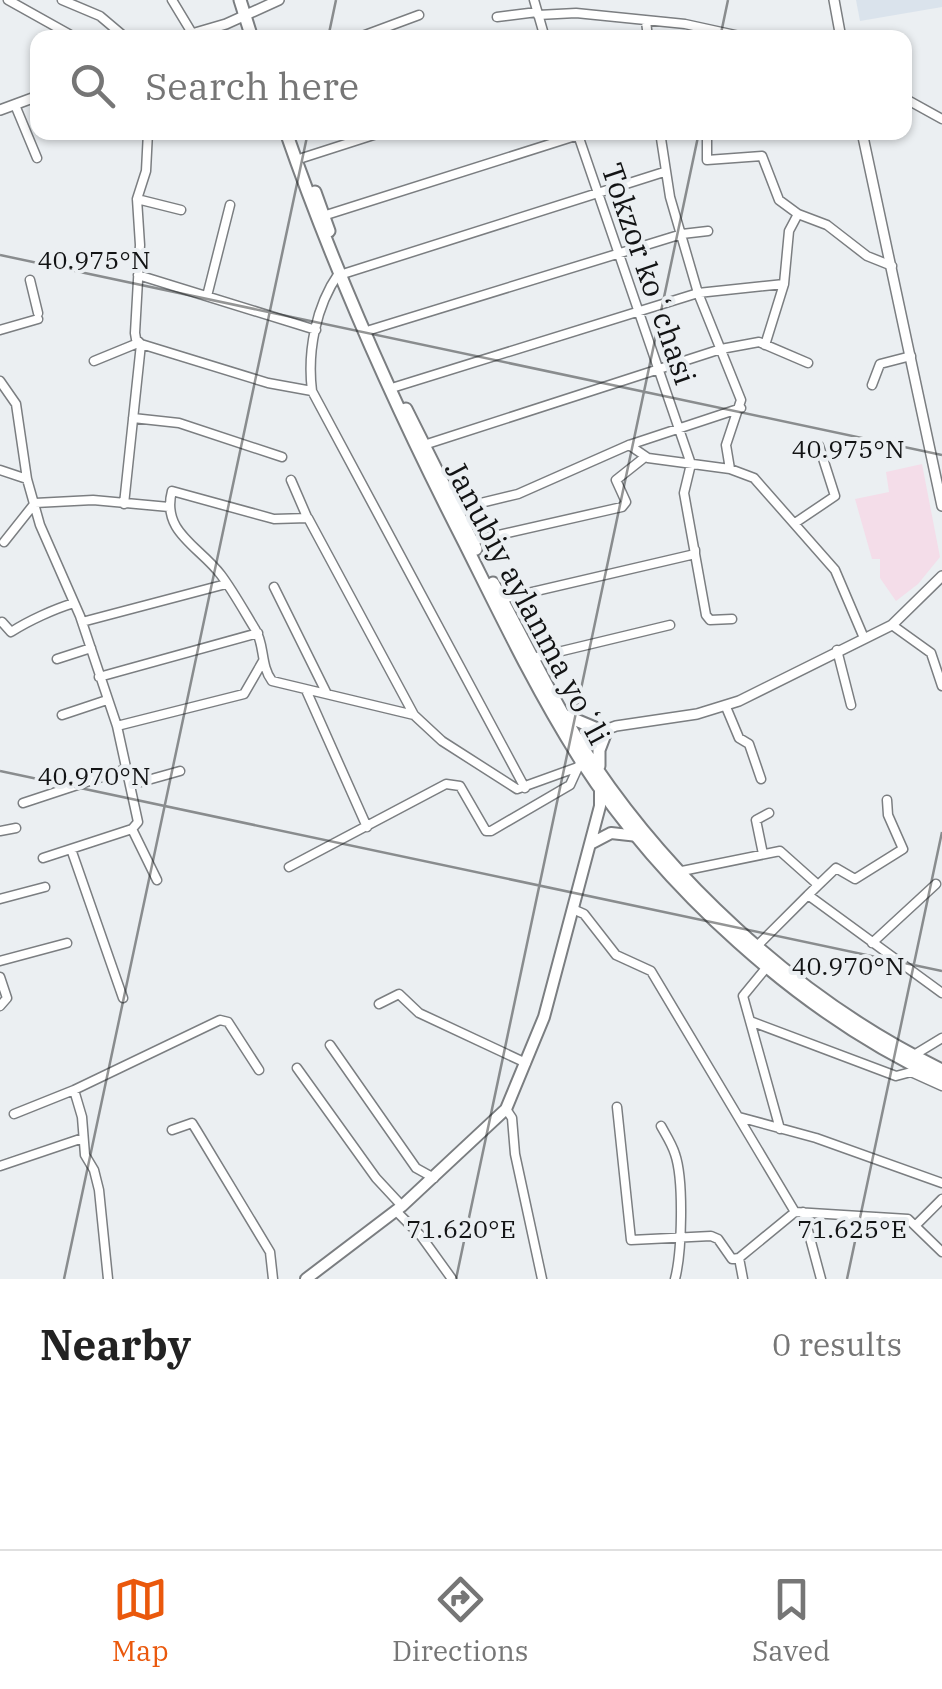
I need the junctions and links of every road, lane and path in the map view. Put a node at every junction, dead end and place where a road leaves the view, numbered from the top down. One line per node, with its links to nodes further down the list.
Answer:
1 (8, 0): 13 (street)
2 (62, 0): 14 (street)
3 (172, 0): 15 (street)
4 (240, 0): 8 (highway)
5 (280, 0): 8 (street)
6 (534, 0): 9 (street)
7 (834, 0): 21 (street)
8 (248, 9): 16 (street)
9 (537, 14): 11 (street); 12 (street); 18 (street)
10 (418, 15): 17 (street)
11 (497, 18)
12 (646, 21): 19 (street); 20 (street)
13 (62, 30)
14 (117, 30)
15 (191, 30)
16 (200, 30)
17 (379, 30)
18 (542, 30)
19 (647, 30)
20 (695, 30)
21 (840, 30)
22 (30, 99): 24 (street)
23 (912, 103): 26 (street)
24 (15, 105): 25 (street); 36 (street)
25 (0, 109)
26 (942, 120)
27 (148, 140): 40 (street)
28 (291, 140): 49 (highway, Janubiy aylanma yoʻli)
29 (293, 140): 37 (highway, Janubiy aylanma yoʻli)
30 (358, 140): 37 (street)
31 (559, 140): 44 (street)
32 (580, 140): 39 (street, Tokzor koʻchasi)
33 (661, 140): 38 (street)
34 (707, 140): 43 (street)
35 (864, 140): 48 (street)
36 (37, 158)
37 (302, 158): 44 (highway, Janubiy aylanma yoʻli)
38 (664, 172): 39 (street); 46 (street)
39 (597, 194): 47 (street, Tokzor koʻchasi); 49 (street)
40 (138, 199): 42 (street); 50 (street)
41 (230, 205): 54 (street)
42 (182, 210)
43 (798, 214): 48 (street); 52 (street)
44 (323, 216): 49 (highway, Janubiy aylanma yoʻli)
45 (708, 231): 46 (street)
46 (682, 234): 47 (street); 53 (street)
47 (618, 254): 55 (street, Tokzor koʻchasi); 58 (street)
48 (892, 266): 62 (street)
49 (342, 273): 57 (street); 58 (highway, Janubiy aylanma yoʻli); 124 (highway, Janubiy aylanma yoʻli)
50 (138, 275): 54 (street); 59 (street)
51 (30, 280): 56 (street)
52 (784, 284): 53 (street); 60 (street)
53 (698, 293): 55 (street); 61 (street)
54 (207, 296): 57 (street)
55 (637, 313): 65 (street, Tokzor koʻchasi); 68 (street)
56 (0, 330)
57 (316, 330): 69 (street)
58 (370, 330): 68 (highway, Janubiy aylanma yoʻli)
59 (139, 344): 63 (street); 69 (street); 71 (street)
60 (765, 345): 61 (street); 64 (street)
61 (721, 349): 65 (street); 70 (street)
62 (911, 356): 67 (street); 85 (street)
63 (94, 361)
64 (808, 363)
65 (658, 371): 72 (street, Tokzor koʻchasi); 73 (street)
66 (0, 381): 81 (street)
67 (872, 385)
68 (395, 387): 73 (highway, Janubiy aylanma yoʻli)
69 (312, 392): 130 (street)
70 (741, 408): 72 (street); 79 (street)
71 (133, 418): 76 (street); 84 (street)
72 (678, 430): 74 (street); 78 (street, Tokzor koʻchasi)
73 (424, 444): 87 (highway, Janubiy aylanma yoʻli)
74 (629, 446): 77 (street); 87 (street)
75 (820, 446): 89 (street)
76 (282, 457)
77 (645, 457): 78 (street); 90 (street)
78 (692, 464): 79 (street); 92 (street)
79 (730, 469): 89 (street)
80 (0, 470): 81 (street)
81 (28, 479): 83 (street)
82 (291, 480): 88 (street)
83 (35, 502): 84 (street); 91 (street); 97 (street)
84 (124, 504): 86 (street)
85 (942, 506)
86 (169, 507): 88 (street); 94 (street)
87 (456, 509): 90 (highway, Janubiy aylanma yoʻli)
88 (308, 518): 120 (street)
89 (794, 523): 104 (street)
90 (472, 541): 96 (highway, Janubiy aylanma yoʻli)
91 (4, 542)
92 (695, 554): 96 (street); 98 (street)
93 (942, 576): 102 (street)
94 (226, 584): 100 (street); 103 (street)
95 (274, 587): 114 (street)
96 (502, 599): 107 (highway, Janubiy aylanma yoʻli)
97 (74, 602): 99 (street); 100 (street)
98 (732, 620)
99 (2, 622)
100 (82, 622): 105 (street)
101 (670, 624): 107 (street)
102 (892, 625): 104 (street); 110 (street)
103 (258, 633): 109 (street); 111 (street)
104 (864, 638): 106 (street)
105 (91, 648): 108 (street); 111 (street)
106 (837, 650): 116 (street); 117 (street)
107 (533, 658): 119 (highway, Janubiy aylanma yoʻli)
108 (57, 659)
109 (263, 661): 113 (street); 121 (street)
110 (940, 671): 112 (street)
111 (99, 677): 115 (street)
112 (942, 686)
113 (306, 690): 114 (street); 134 (street)
114 (326, 692): 120 (street)
115 (107, 700): 118 (street); 121 (street)
116 (850, 704)
117 (726, 706): 122 (street); 128 (street)
118 (62, 714)
119 (562, 714): 122 (highway); 123 (highway, Janubiy aylanma yoʻli)
120 (414, 715): 130 (street)
121 (117, 726): 125 (street)
122 (604, 730): 123 (street); 127 (highway)
123 (578, 740): 127 (highway, Janubiy aylanma yoʻli)
124 (580, 763): 127 (highway, Janubiy aylanma yoʻli); 130 (street); 134 (street)
125 (126, 769): 129 (street); 132 (street)
126 (180, 771): 129 (street)
127 (600, 777): 138 (highway, Janubiy aylanma yoʻli); 139 (main road); 144 (highway, Janubiy aylanma yoʻli)
128 (761, 779)
129 (130, 785): 136 (street)
130 (524, 788)
131 (888, 800): 146 (street)
132 (23, 804)
133 (768, 812): 141 (street)
134 (366, 827): 143 (street)
135 (16, 828): 137 (street)
136 (132, 829): 140 (street); 145 (street)
137 (0, 831)
138 (639, 836): 139 (main road); 156 (highway, Janubiy aylanma yoʻli)
139 (592, 843): 151 (main road)
140 (71, 850): 142 (street); 159 (street)
141 (763, 854): 144 (street); 146 (street)
142 (44, 858)
143 (289, 867)
144 (682, 871): 154 (highway, Janubiy aylanma yoʻli)
145 (157, 880)
146 (817, 884): 149 (street)
147 (936, 884): 153 (street)
148 (45, 887): 150 (street)
149 (808, 895): 153 (street); 154 (street)
150 (0, 899)
151 (575, 910): 166 (main road); 176 (street)
152 (67, 944): 155 (street)
153 (872, 944): 158 (street)
154 (756, 947): 165 (highway, Janubiy aylanma yoʻli)
155 (0, 961)
156 (766, 968): 162 (street); 170 (highway, Janubiy aylanma yoʻli)
157 (0, 977): 160 (street)
158 (940, 988)
159 (123, 998)
160 (4, 1003)
161 (380, 1004): 166 (street)
162 (750, 1021): 171 (street); 178 (street)
163 (942, 1038): 165 (street)
164 (330, 1045): 182 (street)
165 (914, 1055): 169 (highway, Janubiy aylanma yoʻli)
166 (526, 1063): 174 (main road)
167 (298, 1068): 185 (street)
168 (260, 1070): 172 (street)
169 (942, 1070)
170 (942, 1079)
171 (942, 1086)
172 (74, 1090): 175 (street); 180 (street)
173 (617, 1107): 188 (street)
174 (506, 1108): 182 (main road); 195 (street)
175 (14, 1114)
176 (738, 1117): 178 (street); 186 (street)
177 (661, 1126): 188 (street)
178 (780, 1128): 183 (street)
179 (172, 1130): 192 (street)
180 (82, 1138): 181 (street); 191 (street)
181 (0, 1166)
182 (434, 1178): 185 (main road)
183 (942, 1183)
184 (942, 1199): 187 (street)
185 (399, 1209): 193 (main road); 194 (street)
186 (799, 1212): 187 (street); 190 (street); 198 (street)
187 (916, 1226): 189 (street)
188 (680, 1238): 190 (street); 196 (street)
189 (942, 1252)
190 (739, 1258): 197 (street)
191 (108, 1279)
192 (273, 1279)
193 (306, 1279)
194 (452, 1279)
195 (542, 1279)
196 (675, 1279)
197 (743, 1279)
198 (822, 1279)

